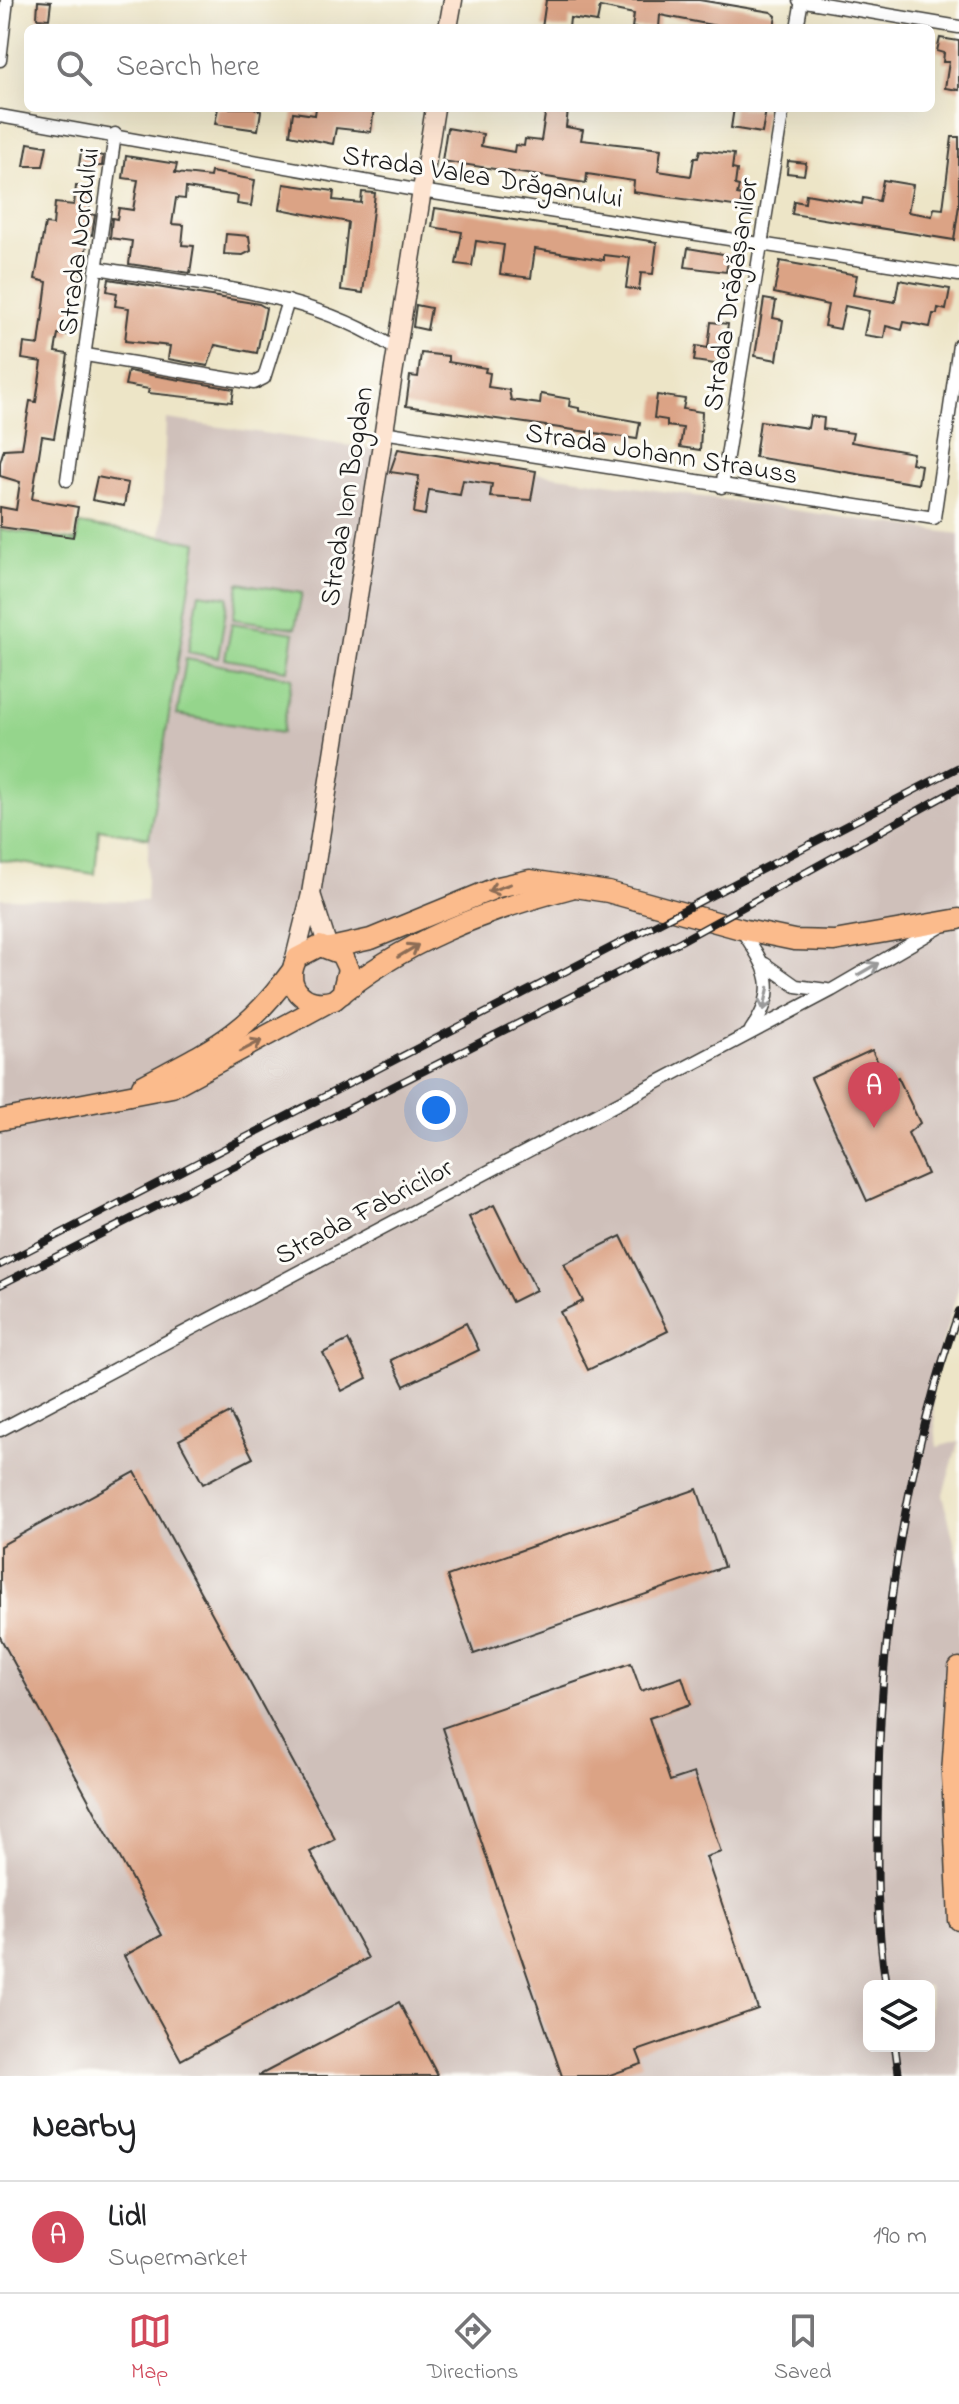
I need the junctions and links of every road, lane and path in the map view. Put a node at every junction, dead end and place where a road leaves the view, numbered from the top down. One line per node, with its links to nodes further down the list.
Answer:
1 (7, 0): 7 (street)
2 (453, 0): 4 (main road)
3 (801, 0): 5 (street); 6 (street)
4 (449, 24)
5 (798, 24)
6 (959, 27)
7 (0, 60)
8 (434, 112): 12 (main road, Strada Ion Bogdan)
9 (782, 112): 13 (street, Strada Drăgășanilor)
10 (0, 116): 11 (street, Strada Valea Drăganului)
11 (115, 134): 12 (street, Strada Valea Drăganului); 14 (street, Strada Nordului)
12 (421, 191): 13 (street, Strada Valea Drăganului); 18 (main road, Strada Ion Bogdan)
13 (760, 244): 15 (street, Strada Valea Drăganului); 22 (street, Strada Drăgășanilor)
14 (98, 268): 16 (street); 19 (street, Strada Nordului)
15 (959, 275)
16 (288, 301): 18 (street); 19 (street)
17 (959, 345): 22 (street, Strada Johann Strauss)
18 (397, 350): 20 (main road, Strada Ion Bogdan)
19 (86, 355): 21 (street, Strada Nordului)
20 (383, 432): 22 (street, Strada Johann Strauss); 24 (main road, Strada Ion Bogdan)
21 (67, 480)
22 (722, 487)
23 (575, 887): 26 (main road); 27 (main road, one-way to 27); 31 (main road, one-way to 23)
24 (311, 894): 27 (main road, Strada Ion Bogdan); 29 (main road, Strada Ion Bogdan)
25 (955, 920): 26 (main road); 30 (street, Strada Fabricilor, one-way to 25)
26 (741, 929): 28 (street)
27 (329, 947): 29 (main road); 31 (main road)
28 (763, 962): 30 (street); 32 (street, one-way to 32)
29 (292, 969): 31 (main road); 33 (main road)
30 (832, 990): 32 (street, Strada Fabricilor)
31 (333, 999): 33 (main road, one-way to 31)
32 (749, 1032): 35 (street, Strada Fabricilor)
33 (128, 1094): 34 (main road)
34 (0, 1120)
35 (0, 1430)
36 (959, 1668): 37 (main road)
37 (959, 1920)

